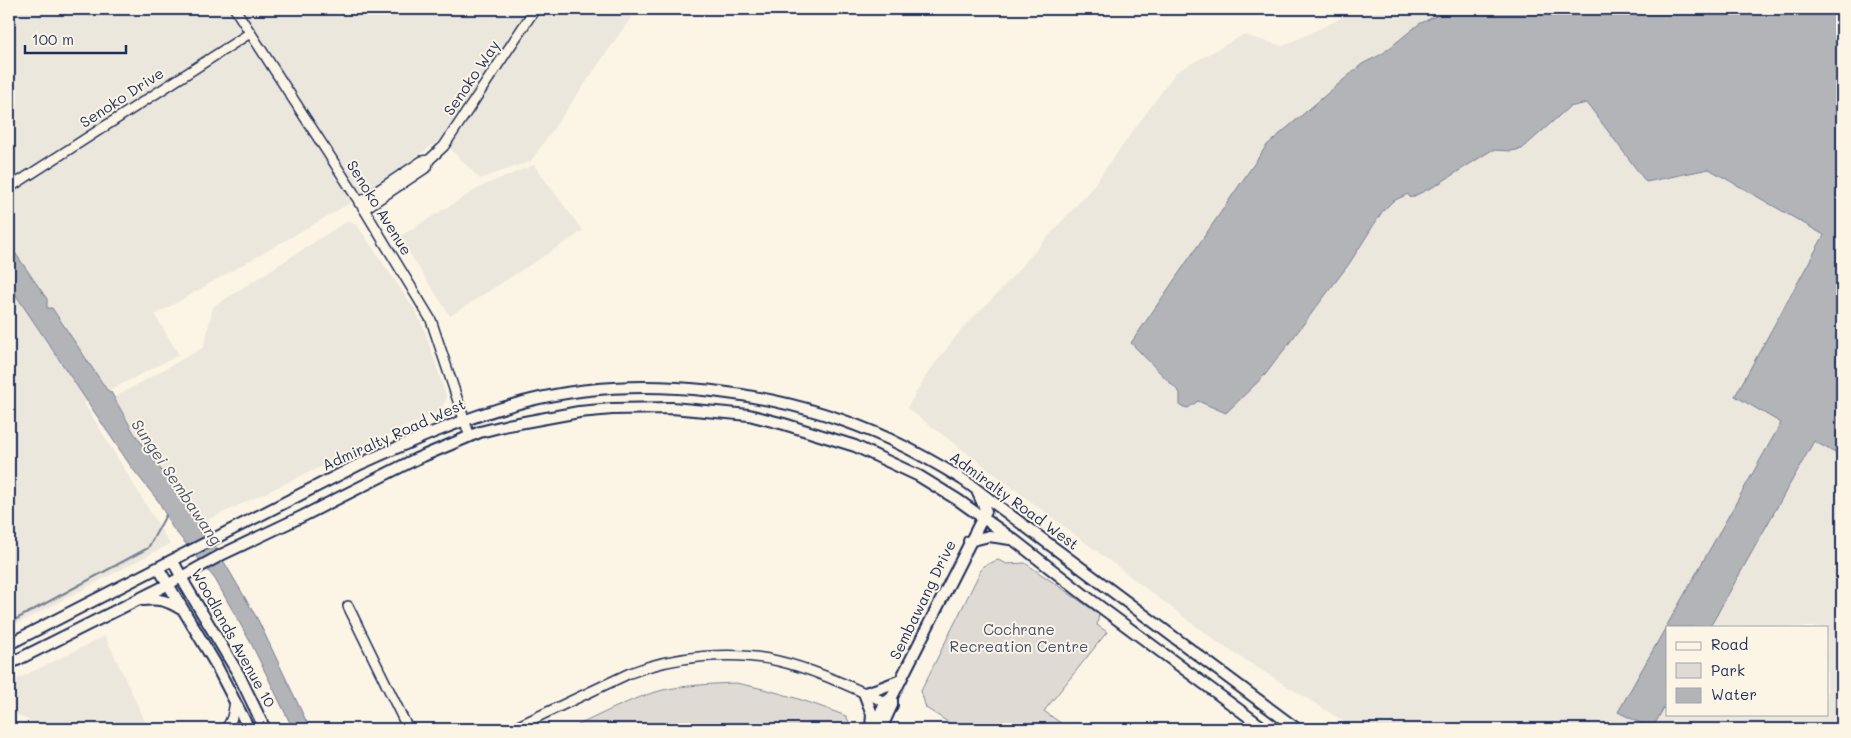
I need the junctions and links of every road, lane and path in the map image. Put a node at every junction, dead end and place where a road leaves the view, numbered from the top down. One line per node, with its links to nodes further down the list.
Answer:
1 (235, 9): 3 (street, Senoko Avenue)
2 (535, 9): 5 (street, Senoko Way)
3 (250, 33): 4 (street, Senoko Drive); 5 (street, Senoko Avenue)
4 (9, 188)
5 (361, 206): 6 (street, Senoko Avenue)
6 (465, 419): 7 (street, Senoko Avenue); 8 (main road, Admiralty Road West); 12 (main road, Admiralty Road West)
7 (470, 437): 9 (main road, Admiralty Road West); 14 (main road, Admiralty Road West)
8 (976, 490): 9 (main road); 33 (main road, Admiralty Road West)
9 (982, 518): 10 (main road, Admiralty Road West); 11 (main road, Sembawang Drive)
10 (1014, 540): 11 (main road); 32 (main road, Admiralty Road West)
11 (969, 541): 21 (main road, Sembawang Drive)
12 (174, 561): 13 (main road, Admiralty Road West); 14 (main road, Woodlands Avenue 10)
13 (159, 569): 15 (main road, Woodlands Avenue 10); 19 (main road, Admiralty Road West)
14 (181, 576): 15 (main road, Admiralty Road West); 27 (main road, Woodlands Avenue 10)
15 (168, 585): 16 (main road, Admiralty Road West); 18 (main road, Woodlands Avenue 10)
16 (133, 602): 18 (main road); 20 (main road, Admiralty Road West)
17 (348, 606): 28 (street)
18 (182, 610): 23 (main road, Woodlands Avenue 10)
19 (9, 644)
20 (9, 664)
21 (900, 680): 22 (main road); 24 (main road, Sembawang Drive)
22 (864, 694): 24 (street); 29 (street); 30 (main road)
23 (235, 701): 25 (street); 26 (main road, Woodlands Avenue 10)
24 (890, 702): 30 (main road, Sembawang Drive); 31 (main road, Sembawang Drive)
25 (225, 729)
26 (249, 729)
27 (265, 729)
28 (408, 729)
29 (512, 729)
30 (871, 729)
31 (881, 729)
32 (1265, 729)
33 (1297, 729)

